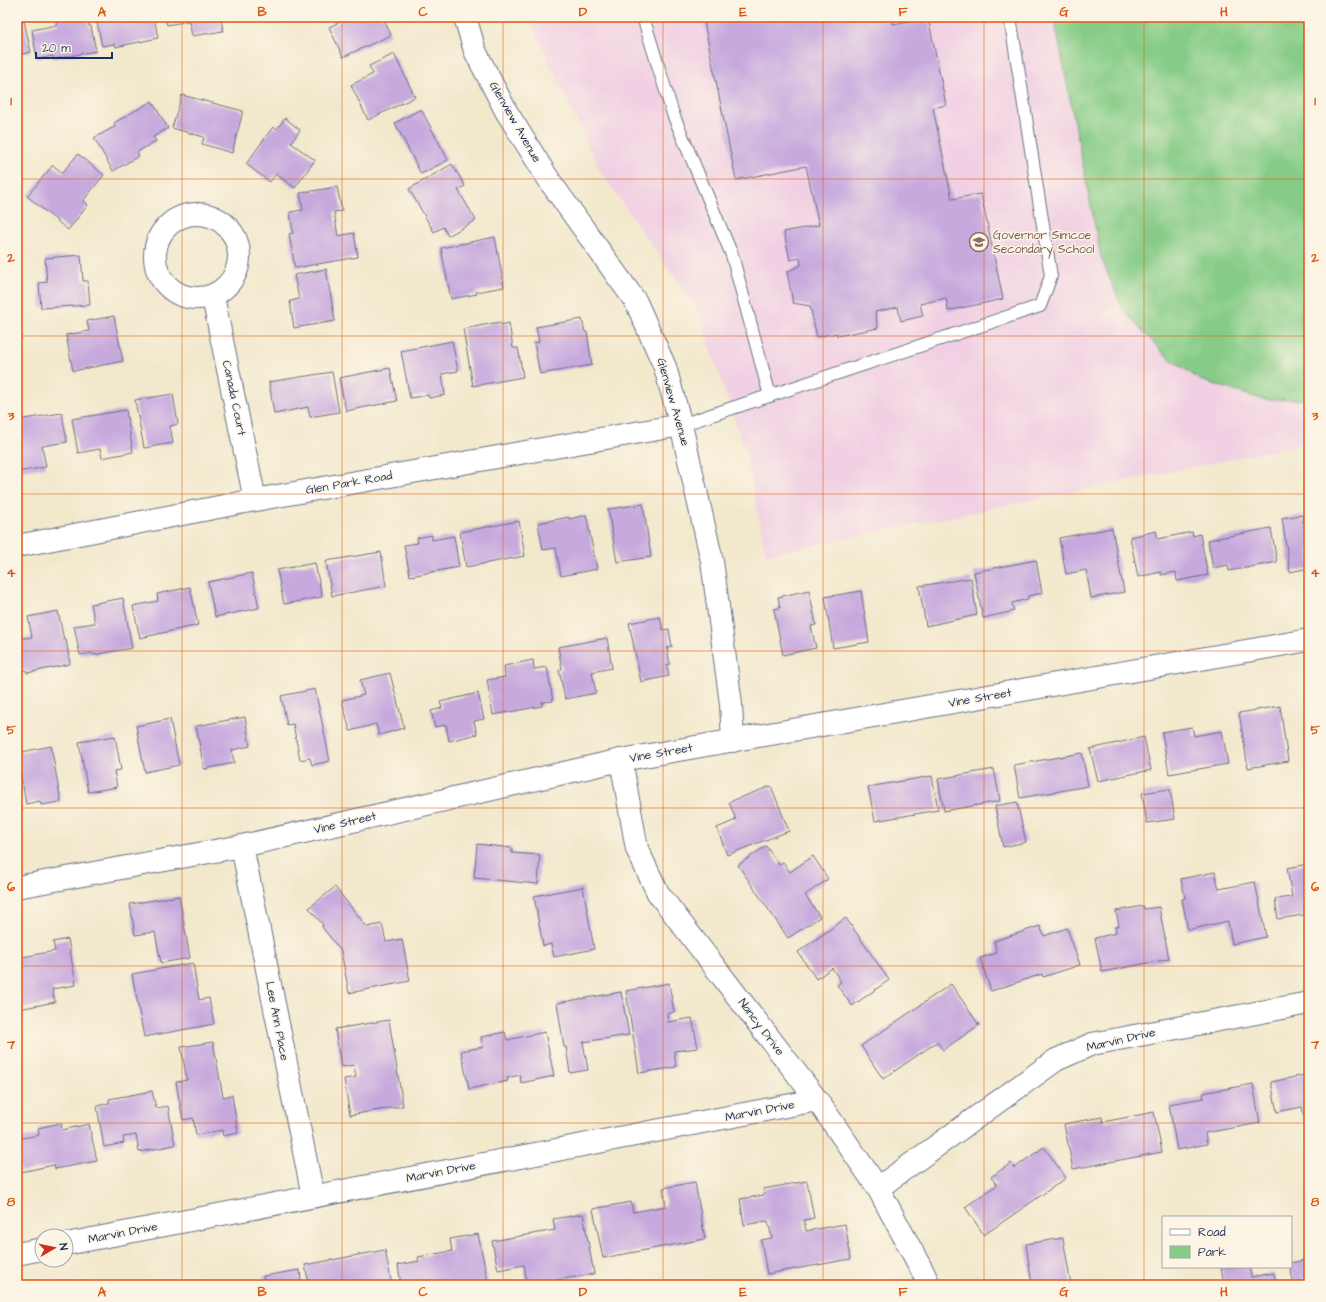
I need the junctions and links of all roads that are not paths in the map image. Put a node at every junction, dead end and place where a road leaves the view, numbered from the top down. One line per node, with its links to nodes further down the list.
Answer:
1 (466, 17): 6 (street, Glenview Avenue)
2 (643, 17): 5 (lane)
3 (1010, 17): 5 (lane)
4 (213, 297): 7 (street, Canada Court)
5 (770, 396): 6 (lane)
6 (681, 425): 7 (street, Glen Park Road); 10 (street, Glenview Avenue)
7 (256, 500): 8 (street, Glen Park Road)
8 (17, 546)
9 (1309, 640): 10 (street, Vine Street)
10 (733, 740): 11 (street, Vine Street)
11 (621, 760): 12 (street, Vine Street); 15 (street, Nancy Drive)
12 (242, 846): 13 (street, Vine Street); 17 (street, Lee Ann Place)
13 (17, 887)
14 (1309, 1003): 16 (street, Marvin Drive)
15 (817, 1100): 16 (street, Nancy Drive); 17 (street, Marvin Drive)
16 (878, 1188): 21 (street, Nancy Drive)
17 (313, 1196): 18 (street, Marvin Drive)
18 (74, 1242)
19 (34, 1251): 20 (street)
20 (17, 1254)
21 (929, 1285)

